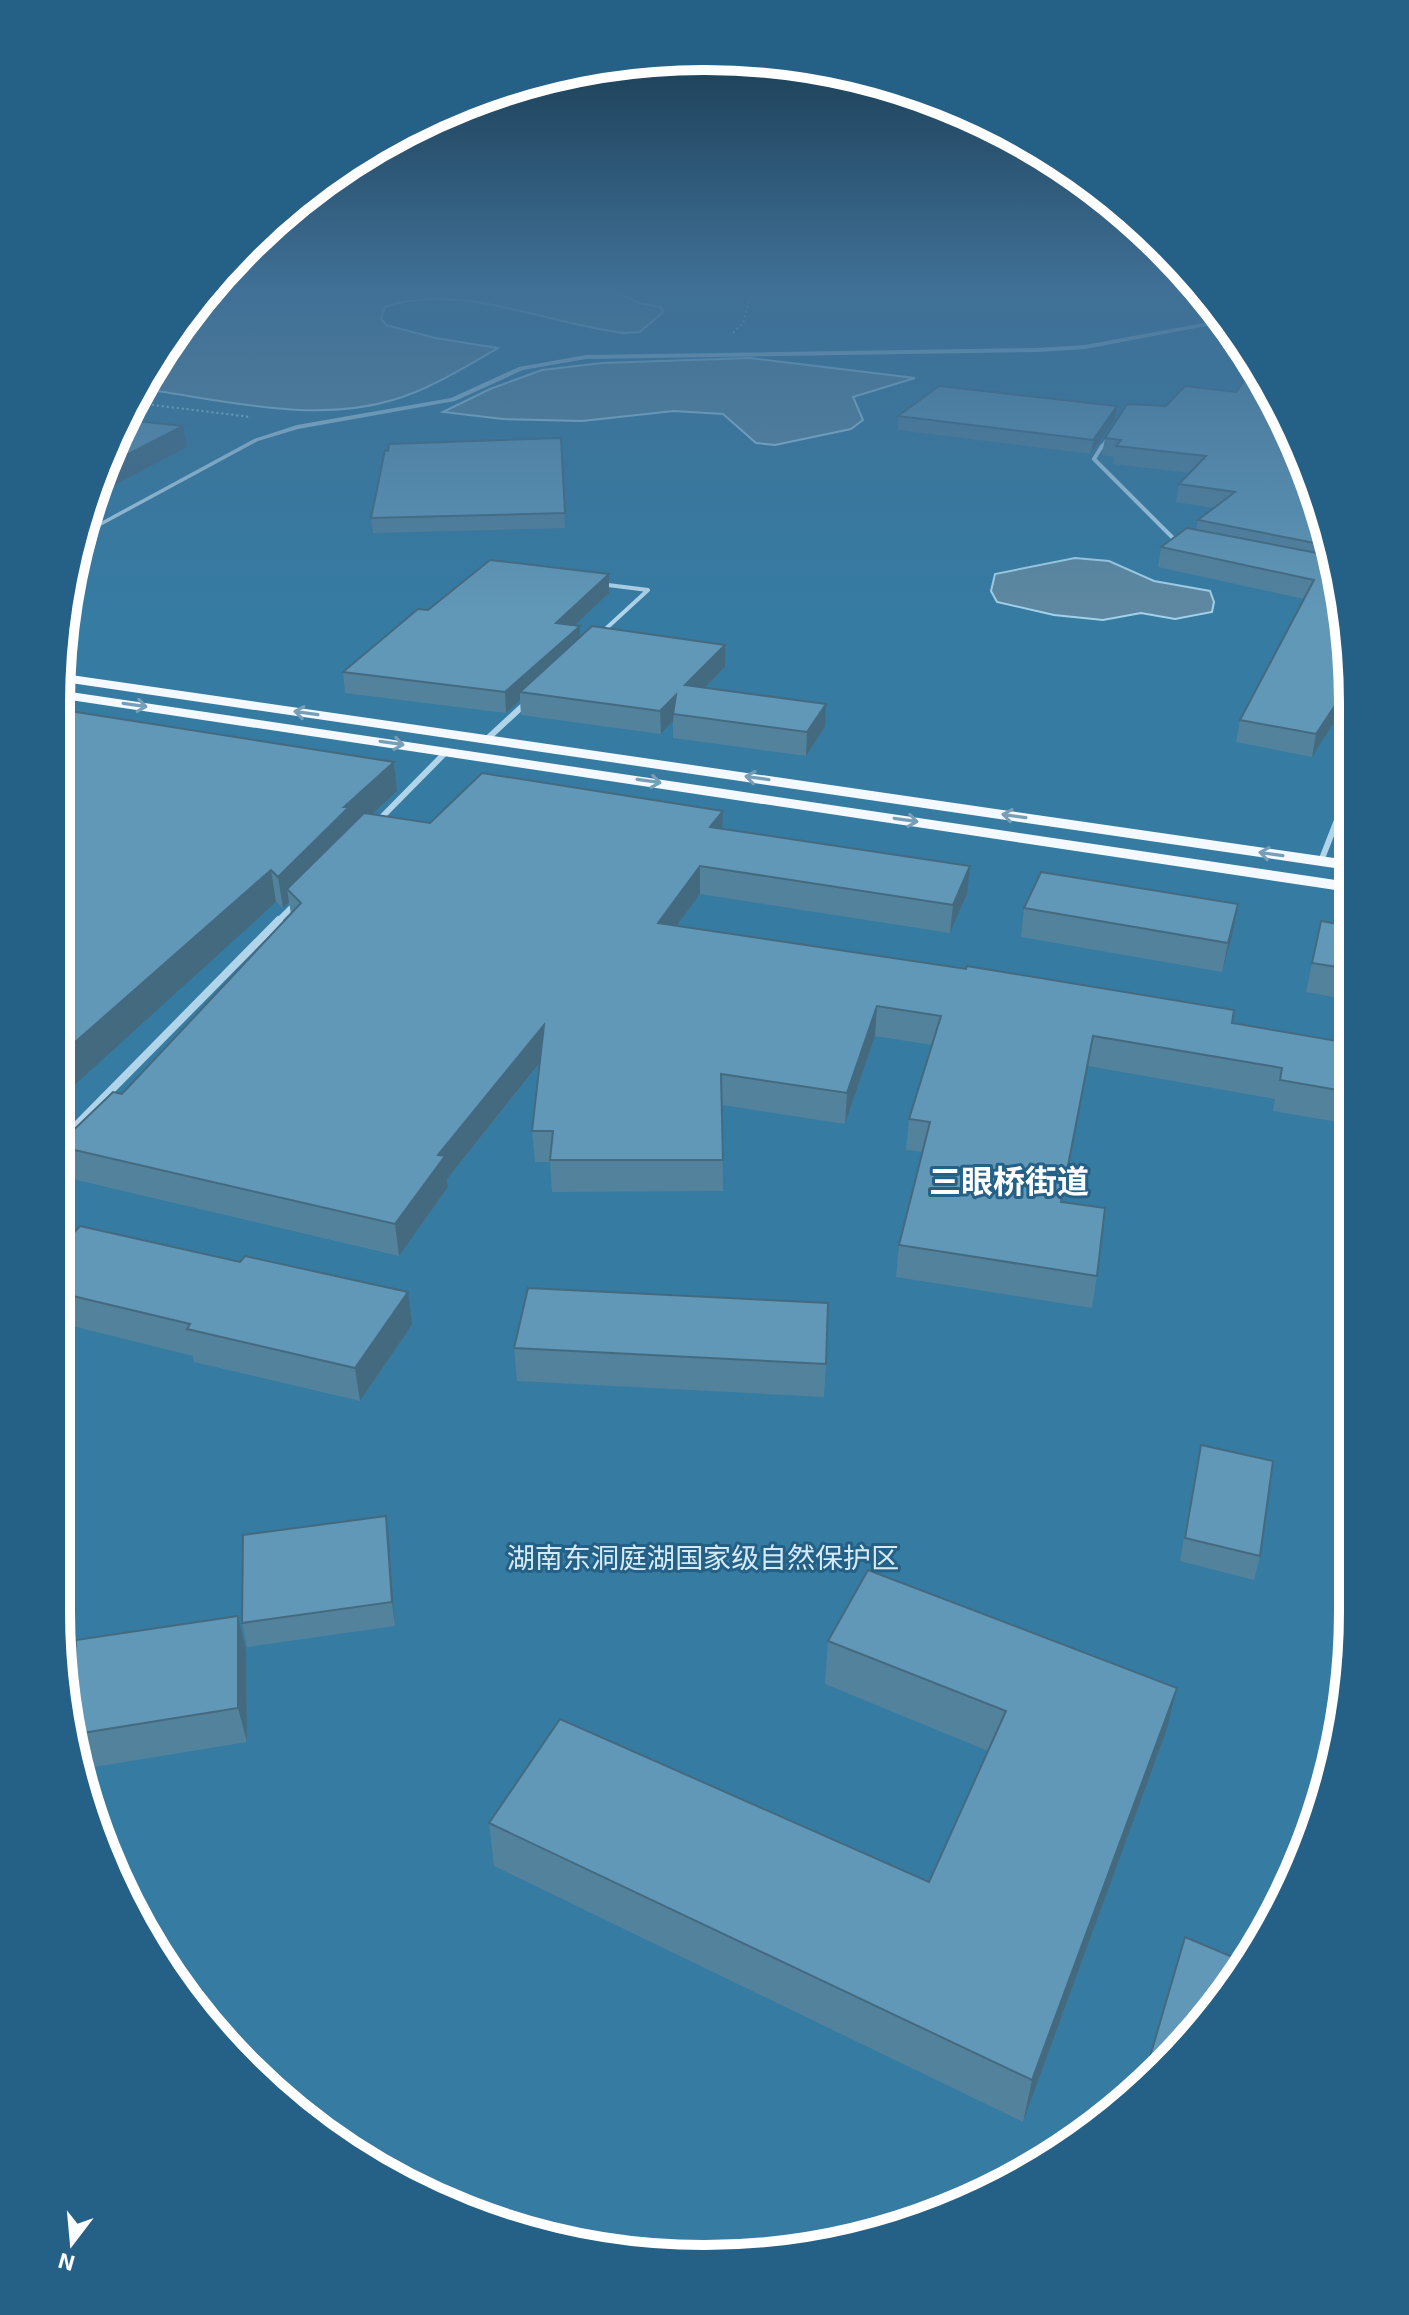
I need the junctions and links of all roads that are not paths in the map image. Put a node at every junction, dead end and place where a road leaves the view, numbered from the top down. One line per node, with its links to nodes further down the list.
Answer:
1 (459, 397): 3 (street)
2 (1115, 428): 4 (street)
3 (96, 527)
4 (1190, 543)
5 (588, 583): 6 (street)
6 (591, 643)
7 (71, 679): 10 (main road, one-way to 7)
8 (70, 696): 11 (main road, one-way to 11)
9 (533, 696): 10 (street)
10 (487, 739): 14 (main road, one-way to 10)
11 (447, 751): 13 (street); 16 (main road, one-way to 16)
12 (1339, 815): 14 (street)
13 (369, 830)
14 (1321, 861): 15 (main road)
15 (1339, 864)
16 (1339, 885)
17 (302, 897): 18 (street)
18 (70, 1132)

